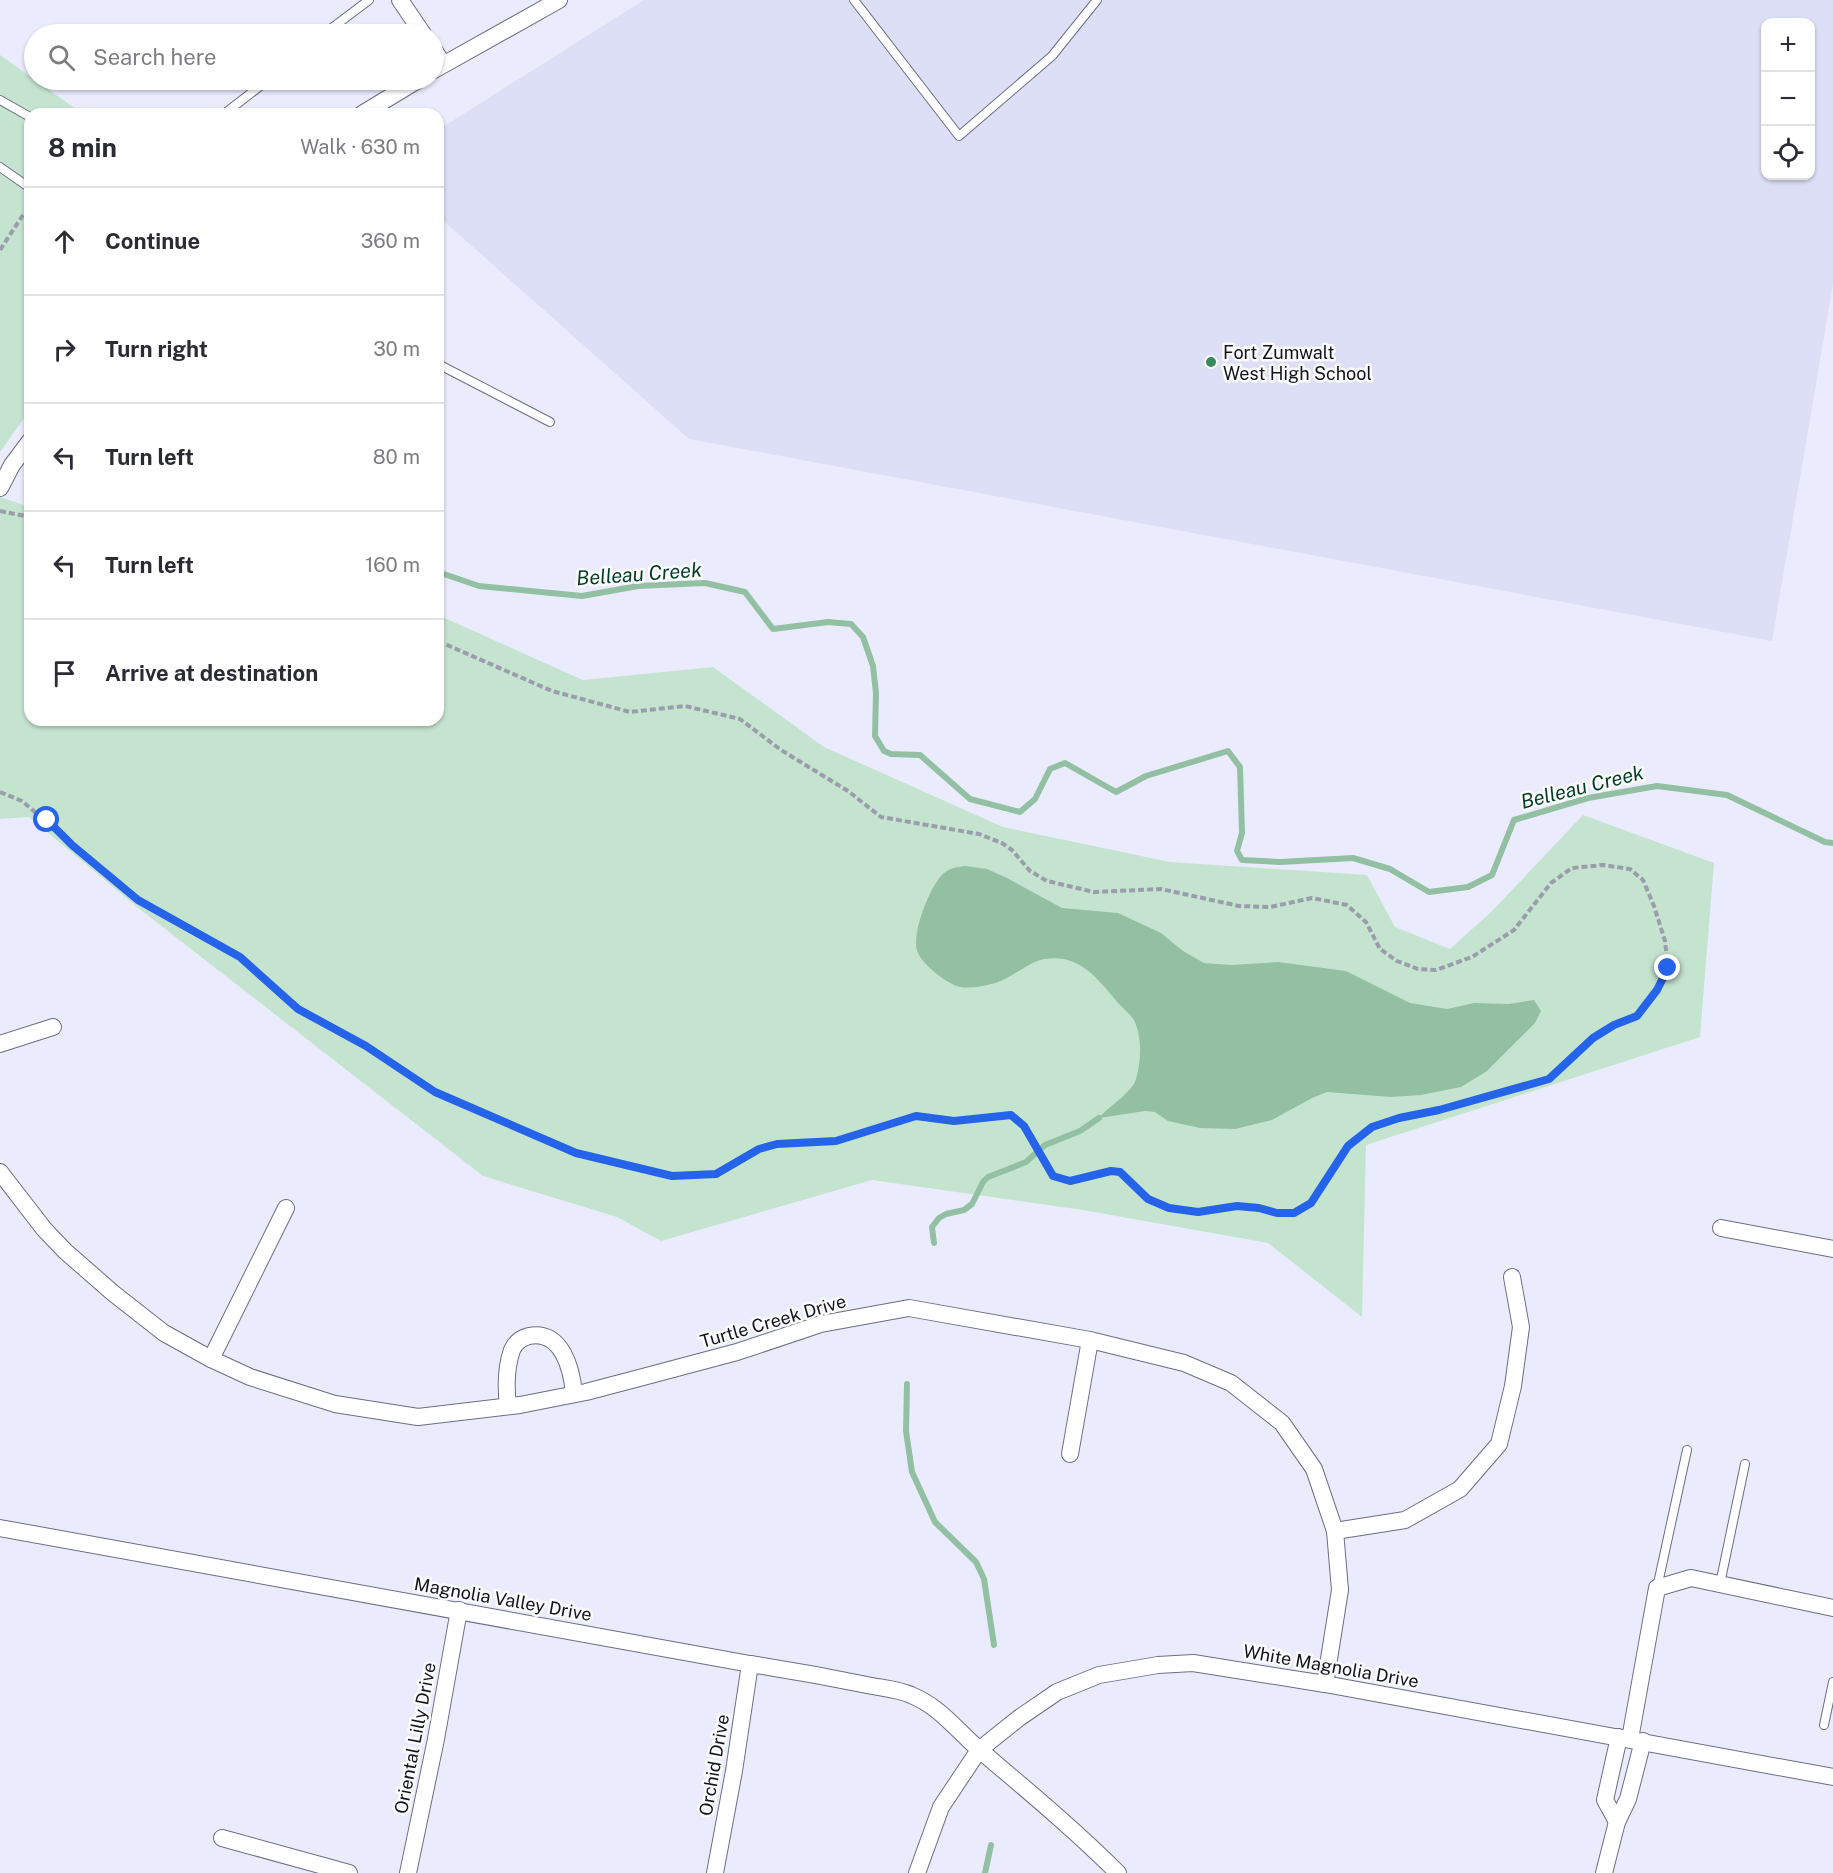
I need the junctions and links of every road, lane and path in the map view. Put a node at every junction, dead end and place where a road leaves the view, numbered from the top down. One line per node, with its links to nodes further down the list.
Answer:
1 (369, 0): 6 (lane)
2 (400, 0): 7 (street)
3 (559, 0): 8 (street)
4 (854, 0): 5 (lane)
5 (1097, 0)
6 (337, 24)
7 (416, 24)
8 (444, 64)
9 (255, 90): 12 (lane)
10 (402, 90): 13 (street)
11 (0, 100): 14 (lane)
12 (232, 108)
13 (372, 108)
14 (24, 114)
15 (0, 167): 16 (lane)
16 (24, 184)
17 (23, 215): 18 (path)
18 (0, 250)
19 (444, 367): 20 (lane)
20 (550, 422)
21 (24, 449): 22 (street)
22 (0, 488)
23 (0, 511): 24 (path)
24 (24, 516)
25 (444, 644): 26 (path)
26 (0, 792)
27 (53, 1027): 28 (street)
28 (0, 1044)
29 (0, 1172): 35 (street, Turtle Creek Drive)
30 (286, 1208): 35 (street)
31 (1721, 1228): 32 (street)
32 (1833, 1249)
33 (1512, 1277): 42 (street)
34 (1090, 1340): 36 (street, Turtle Creek Drive); 39 (street); 42 (street, Turtle Creek Drive)
35 (211, 1359): 37 (street, Turtle Creek Drive)
36 (574, 1394): 37 (street, Turtle Creek Drive); 37 (street)
37 (508, 1406)
38 (1687, 1450): 44 (lane)
39 (1070, 1454)
40 (1745, 1464): 43 (lane)
41 (0, 1528): 46 (street, Magnolia Valley Drive)
42 (1335, 1531): 49 (street, Turtle Creek Drive)
43 (1720, 1584): 44 (street); 45 (street)
44 (1657, 1588): 51 (street)
45 (1833, 1608)
46 (459, 1610): 47 (street, Magnolia Valley Drive); 57 (street, Oriental Lilly Drive)
47 (750, 1664): 52 (street, Magnolia Valley Drive); 58 (street, Orchid Drive)
48 (1833, 1682): 50 (lane)
49 (1325, 1684): 51 (street, White Magnolia Drive); 52 (street, White Magnolia Drive)
50 (1824, 1725)
51 (1630, 1739): 53 (street, White Magnolia Drive); 54 (street); 54 (street)
52 (979, 1750): 59 (street, White Magnolia Drive); 60 (street, Magnolia Valley Drive)
53 (1833, 1777)
54 (1617, 1822): 61 (street)
55 (222, 1838): 56 (street)
56 (349, 1873)
57 (408, 1873)
58 (715, 1873)
59 (917, 1873)
60 (1118, 1873)
61 (1605, 1873)

